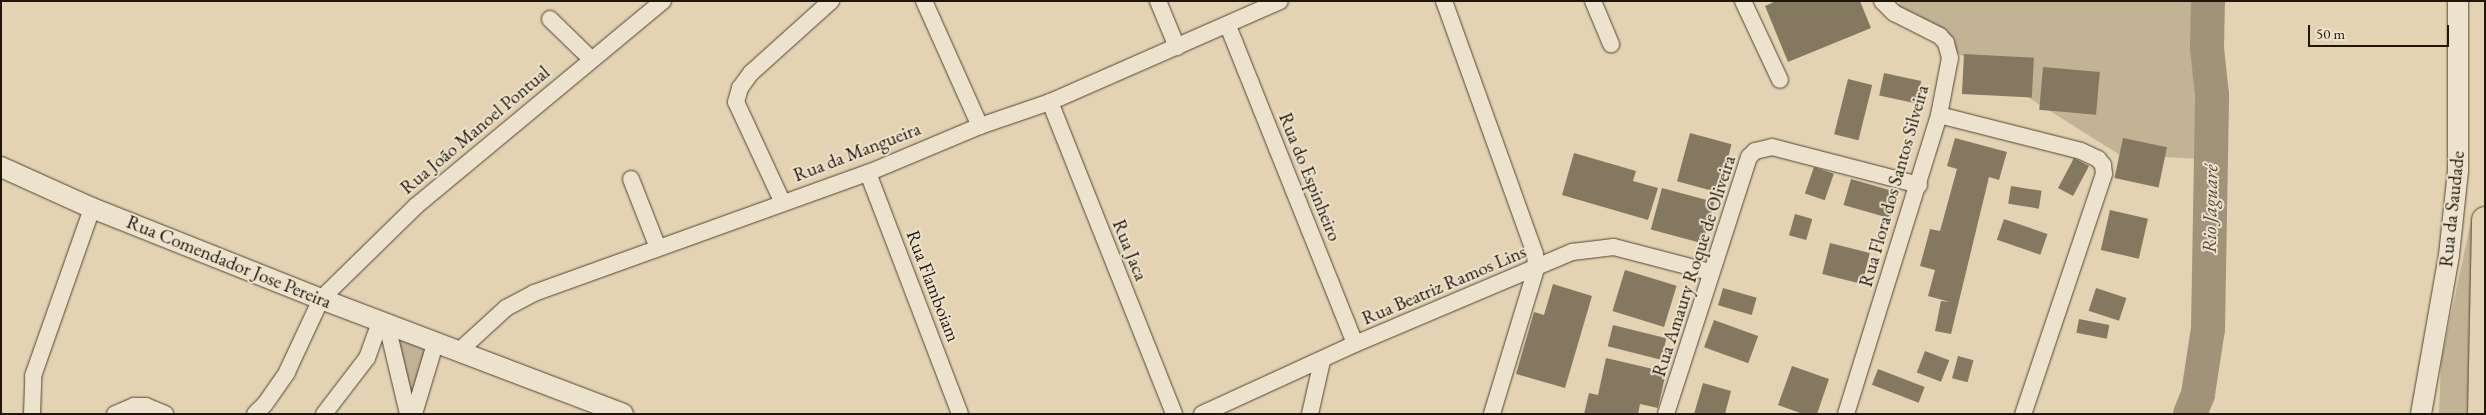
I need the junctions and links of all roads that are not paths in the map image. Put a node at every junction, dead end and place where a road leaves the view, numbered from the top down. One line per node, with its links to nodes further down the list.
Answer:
1 (663, 1): 15 (street, Rua João Manoel Pontual)
2 (831, 1): 24 (street)
3 (924, 1): 19 (street)
4 (1158, 1): 14 (street)
5 (1280, 1): 12 (street, Rua da Mangueira)
6 (1444, 1): 28 (street)
7 (1593, 1): 13 (street)
8 (1743, 1): 16 (street)
9 (1882, 1): 18 (street, Rua Flora dos Santos Silveira)
10 (2458, 1): 52 (street, Rua da Saudade)
11 (550, 19): 15 (street)
12 (1228, 26): 14 (street, Rua da Mangueira); 33 (street, Rua do Espinheiro)
13 (1611, 44)
14 (1177, 47): 17 (street, Rua da Mangueira)
15 (591, 59): 30 (street, Rua João Manoel Pontual)
16 (1780, 80)
17 (1050, 102): 19 (street, Rua da Mangueira); 45 (street, Rua Jaca)
18 (1939, 115): 23 (street, Rua Flora dos Santos Silveira); 51 (street)
19 (980, 126): 21 (street, Rua da Mangueira)
20 (1, 168): 25 (street, Rua Comendador Jose Pereira)
21 (868, 173): 24 (street, Rua da Mangueira); 44 (street, Rua Flamboiam)
22 (630, 179): 27 (street)
23 (1919, 185): 29 (street, Rua Amaury Roque de Oliveira); 50 (street, Rua Flora dos Santos Silveira)
24 (782, 201): 27 (street, Rua da Mangueira)
25 (92, 208): 30 (street, Rua Comendador Jose Pereira); 36 (street)
26 (2485, 220): 53 (highway)
27 (658, 248): 34 (street, Rua da Mangueira)
28 (1536, 269): 29 (street, Rua Beatriz Ramos Lins); 33 (street, Rua Beatriz Ramos Lins); 48 (street)
29 (1710, 272): 49 (street, Rua Amaury Roque de Oliveira)
30 (320, 299): 31 (street, Rua Comendador Jose Pereira); 39 (street)
31 (384, 324): 32 (street, Rua Comendador Jose Pereira); 40 (street); 41 (street)
32 (435, 344): 34 (street, Rua Comendador Jose Pereira); 42 (street)
33 (1355, 344): 35 (street, Rua Beatriz Ramos Lins)
34 (458, 352): 43 (street, Rua Comendador Jose Pereira)
35 (1322, 361): 46 (street, Rua Beatriz Ramos Lins); 47 (street)
36 (32, 414)
37 (115, 414): 38 (street)
38 (166, 414)
39 (254, 414)
40 (324, 414)
41 (408, 414)
42 (414, 414)
43 (623, 414)
44 (960, 414)
45 (1174, 414)
46 (1202, 414)
47 (1310, 414)
48 (1492, 414)
49 (1666, 414)
50 (1846, 414)
51 (2023, 414)
52 (2421, 414)
53 (2481, 414)

